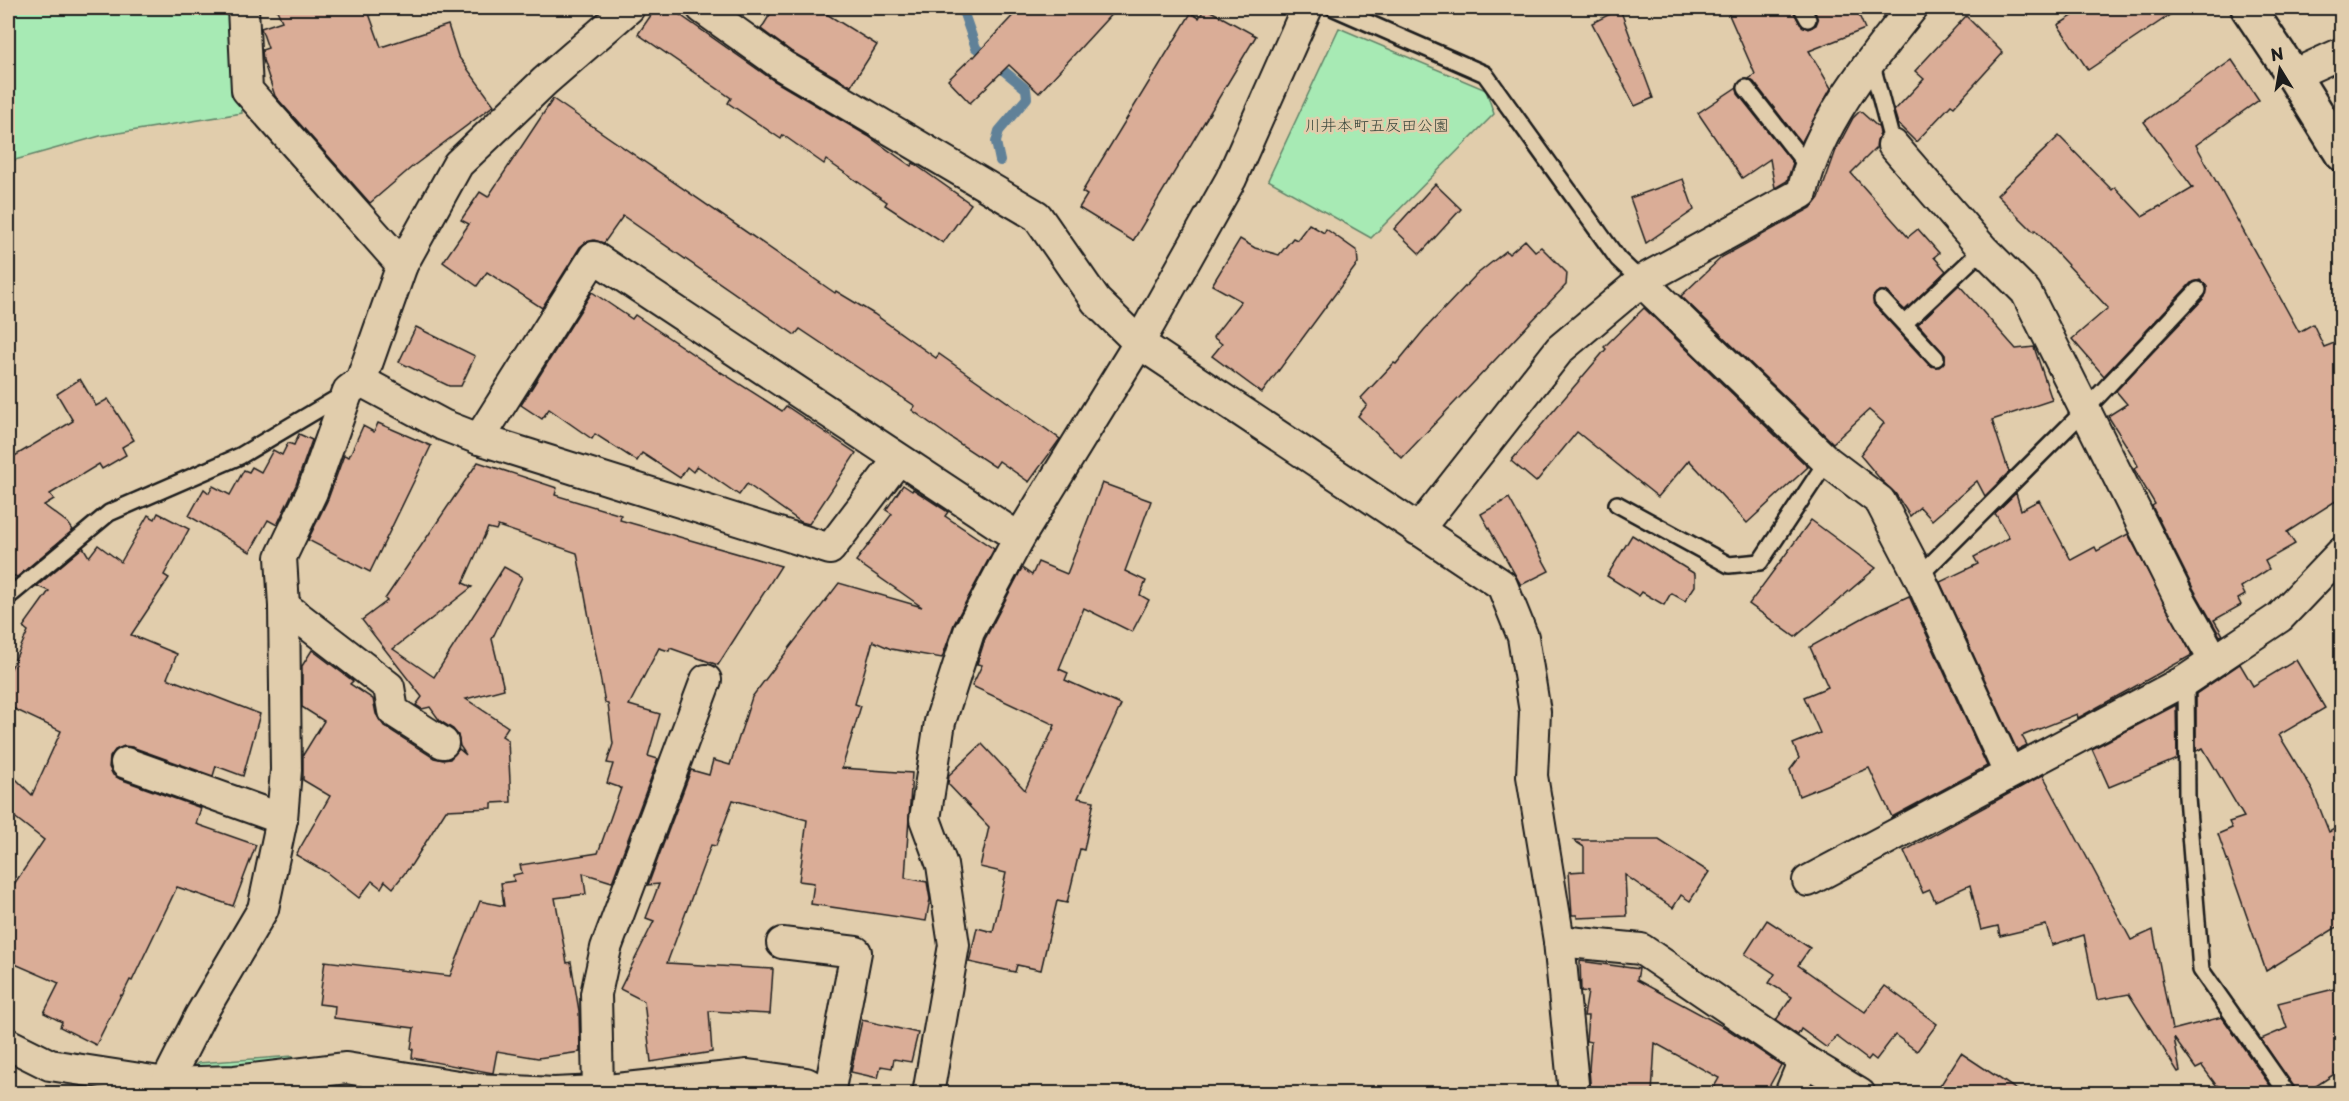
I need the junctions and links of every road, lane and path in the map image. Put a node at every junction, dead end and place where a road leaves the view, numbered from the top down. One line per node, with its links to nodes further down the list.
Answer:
1 (243, 8): 16 (street)
2 (628, 8): 16 (street)
3 (702, 8): 21 (street)
4 (1307, 8): 21 (street)
5 (1912, 8): 9 (street)
6 (2248, 8): 10 (street)
7 (1344, 9): 17 (lane)
8 (2342, 53): 10 (street)
9 (1871, 61): 12 (lane); 14 (street)
10 (2293, 75): 13 (street)
11 (1746, 88): 14 (lane)
12 (1893, 145): 15 (street)
13 (2342, 154)
14 (1808, 167): 17 (street)
15 (1983, 249): 20 (lane); 24 (street)
16 (402, 265): 23 (street)
17 (1641, 281): 27 (street); 29 (street)
18 (2198, 290): 24 (lane)
19 (1882, 300): 20 (lane)
20 (1905, 323): 22 (lane)
21 (1139, 344): 29 (street); 30 (street)
22 (1936, 358)
23 (354, 386): 25 (street); 33 (lane); 34 (street)
24 (2085, 410): 32 (lane); 35 (street)
25 (479, 439): 26 (street); 26 (street)
26 (898, 460): 30 (street)
27 (1827, 461): 28 (lane); 32 (street)
28 (1617, 504)
29 (1418, 530): 43 (street)
30 (1018, 538): 52 (street)
31 (2342, 552): 35 (street)
32 (1919, 576): 40 (street)
33 (8, 597)
34 (284, 606): 38 (street); 41 (street)
35 (2214, 660): 37 (street)
36 (706, 680): 49 (street)
37 (2186, 680): 40 (street); 56 (lane)
38 (443, 743)
39 (126, 763): 41 (street)
40 (2009, 773): 42 (street)
41 (282, 819): 48 (street)
42 (1808, 880)
43 (1559, 941): 46 (street); 53 (street)
44 (782, 943): 51 (street)
45 (8, 1044): 47 (street)
46 (1804, 1060): 54 (street); 55 (street)
47 (70, 1069): 48 (street); 50 (street)
48 (166, 1083): 49 (street)
49 (597, 1091): 51 (street)
50 (101, 1094)
51 (828, 1094)
52 (928, 1094)
53 (1575, 1094)
54 (1790, 1094)
55 (1860, 1094)
56 (2288, 1094)

